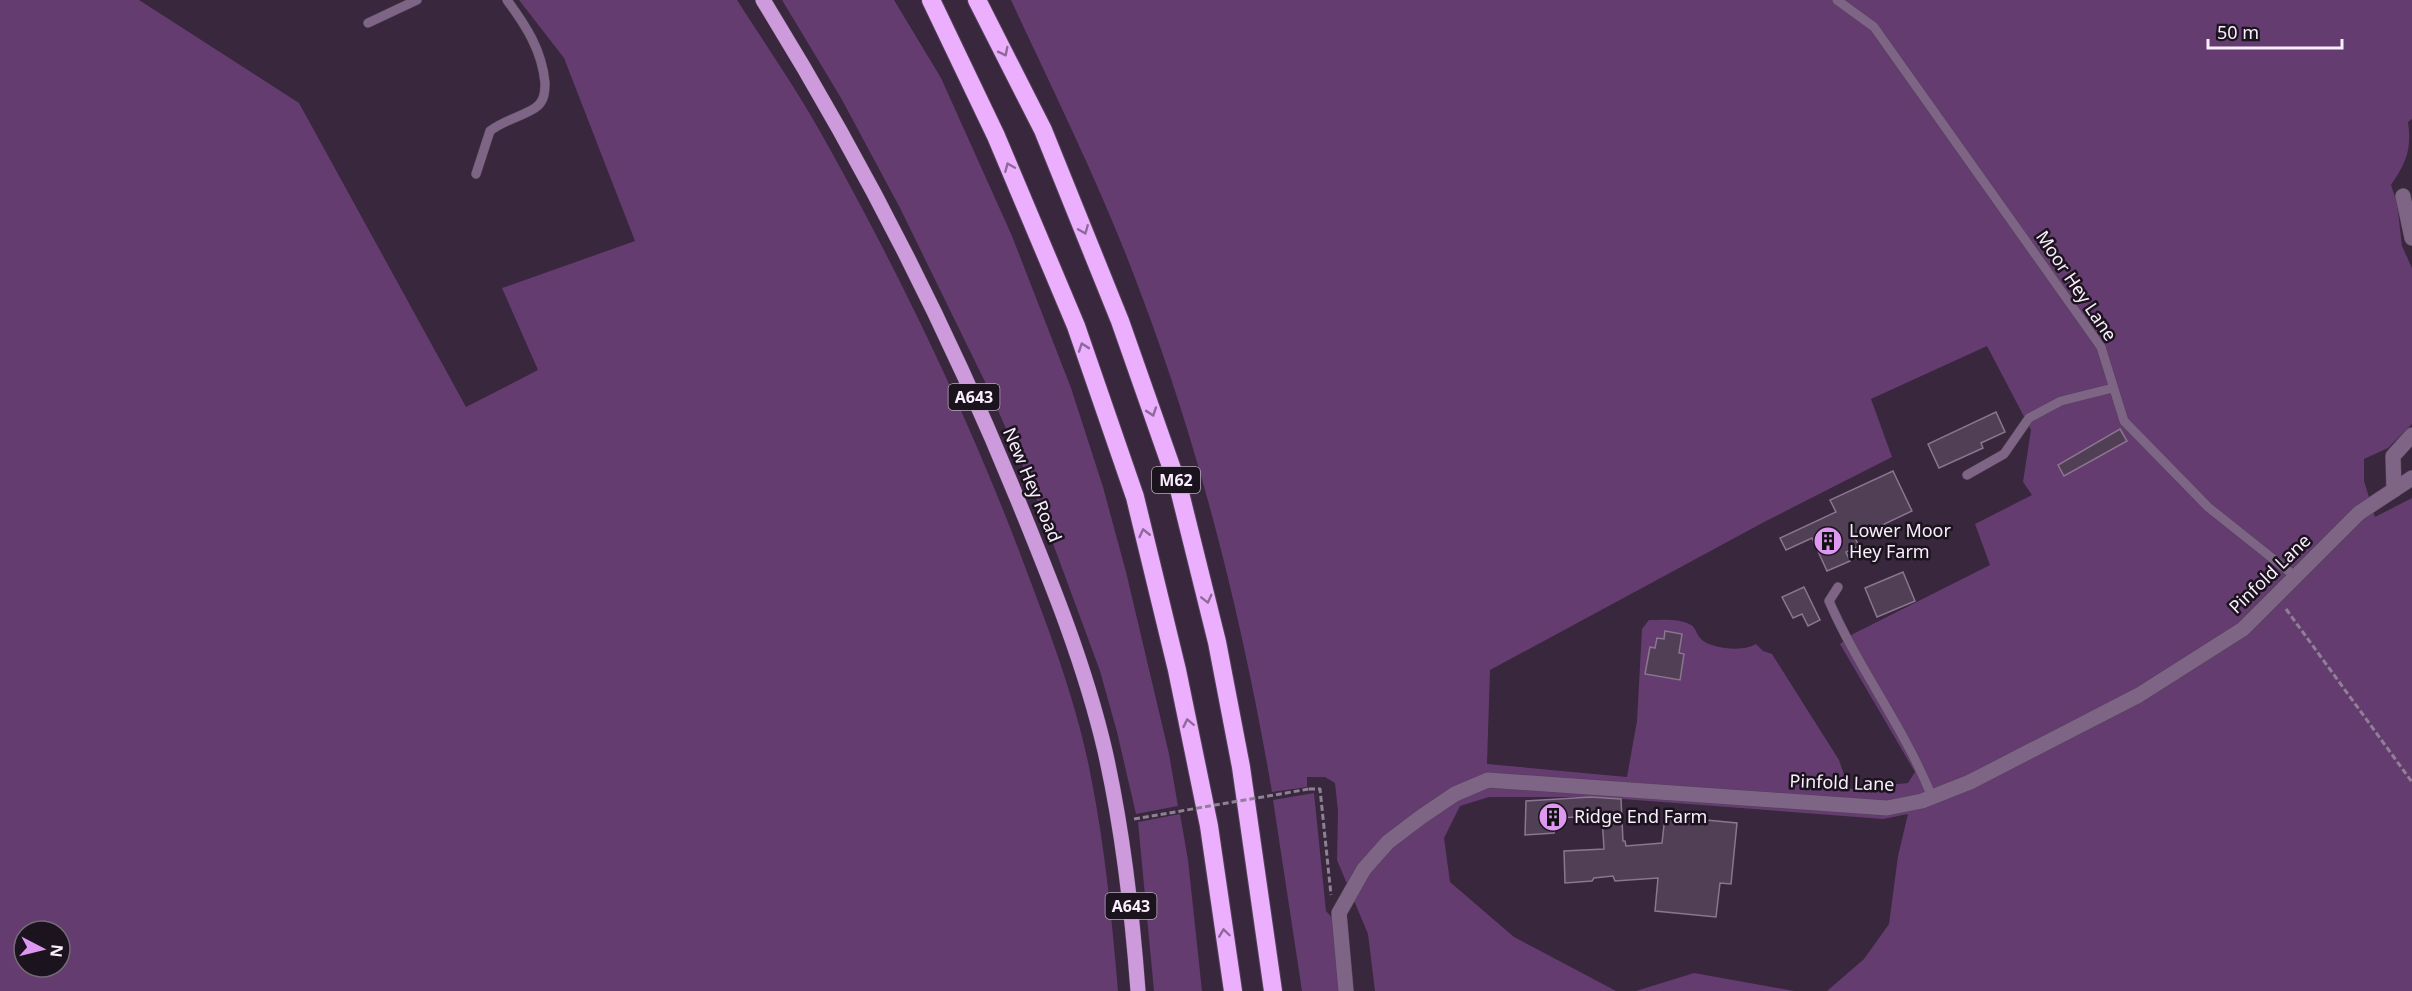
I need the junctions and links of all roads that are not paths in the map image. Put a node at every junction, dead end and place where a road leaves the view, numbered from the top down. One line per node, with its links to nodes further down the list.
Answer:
1 (417, 0): 7 (lane)
2 (507, 0): 9 (lane)
3 (763, 0): 20 (main road, New Hey Road / A643)
4 (931, 0): 21 (highway, M62, one-way to 4)
5 (977, 0): 22 (highway, M62, one-way to 22)
6 (1838, 0): 12 (lane, Moor Hey Lane)
7 (404, 3): 8 (lane)
8 (368, 23)
9 (476, 174)
10 (2403, 196): 11 (street)
11 (2412, 238)
12 (2113, 388): 14 (lane); 17 (lane, Moor Hey Lane)
13 (2412, 435): 16 (street)
14 (1967, 475)
15 (2412, 478): 16 (street, Pinfold Lane)
16 (2394, 490): 17 (street, Pinfold Lane)
17 (2296, 577): 19 (street, Pinfold Lane)
18 (1838, 587): 19 (lane)
19 (1932, 797): 23 (street, Pinfold Lane)
20 (1138, 991)
21 (1233, 991)
22 (1273, 991)
23 (1346, 991)

